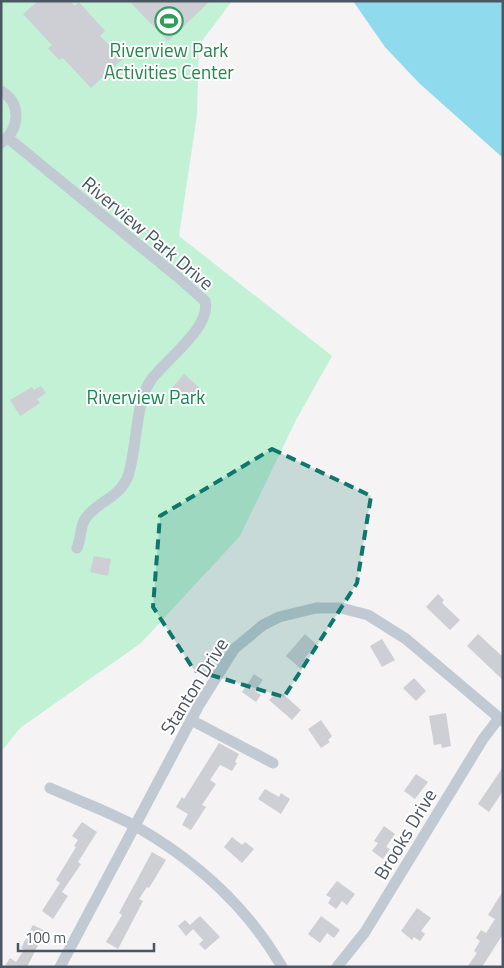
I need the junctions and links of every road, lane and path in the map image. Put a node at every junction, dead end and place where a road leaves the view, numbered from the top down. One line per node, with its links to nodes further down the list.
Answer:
1 (1, 91): 2 (street, Riverview Park Drive)
2 (5, 140): 3 (street, Riverview Park Drive)
3 (77, 548)
4 (501, 719): 5 (street, Stanton Drive); 11 (street, Brooks Drive)
5 (191, 720): 6 (street); 8 (street, Stanton Drive)
6 (273, 764)
7 (50, 788): 8 (street)
8 (136, 826): 9 (street, Stanton Drive); 10 (street)
9 (60, 967)
10 (282, 967)
11 (337, 967)

